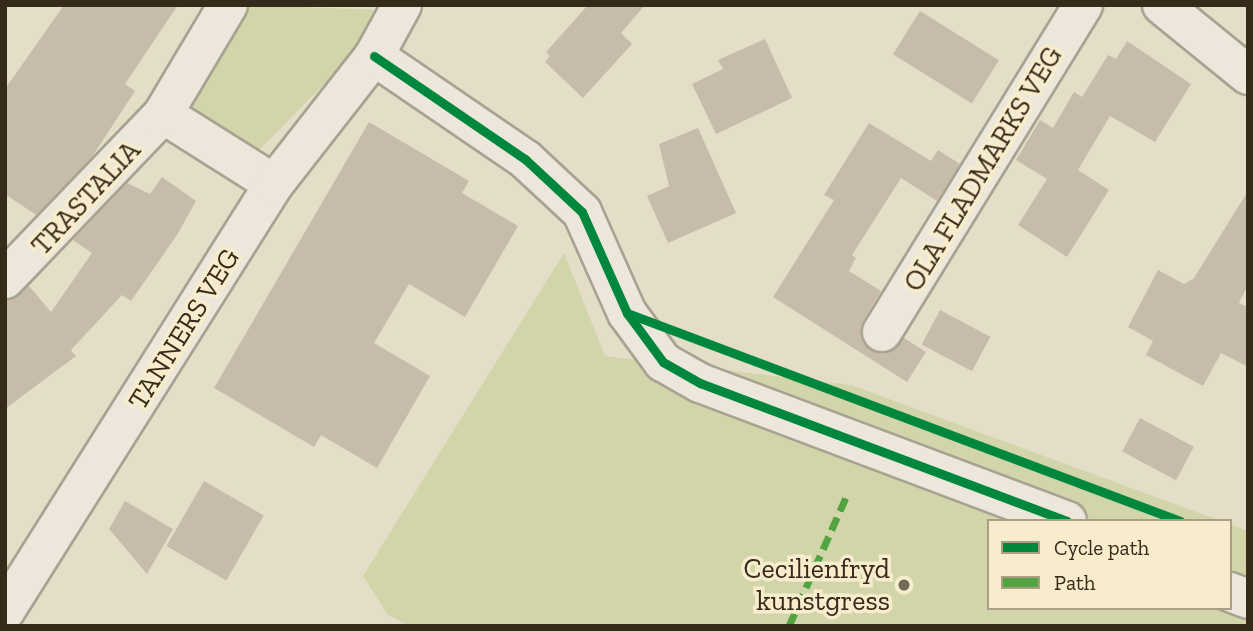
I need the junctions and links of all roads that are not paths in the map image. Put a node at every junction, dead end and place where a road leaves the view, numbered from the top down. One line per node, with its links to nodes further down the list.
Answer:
1 (228, 5): 7 (street, TRASTALIA)
2 (402, 5): 5 (street, TANNERS VEG)
3 (1083, 5): 10 (street, OLA FLADMARKS VEG)
4 (1162, 5): 6 (street)
5 (374, 56): 8 (street, TANNERS VEG); 11 (street)
6 (1248, 75)
7 (163, 114): 8 (street); 9 (street, TRASTALIA)
8 (274, 184): 12 (street, TANNERS VEG)
9 (5, 279)
10 (882, 332)
11 (1062, 519)
12 (5, 611)

